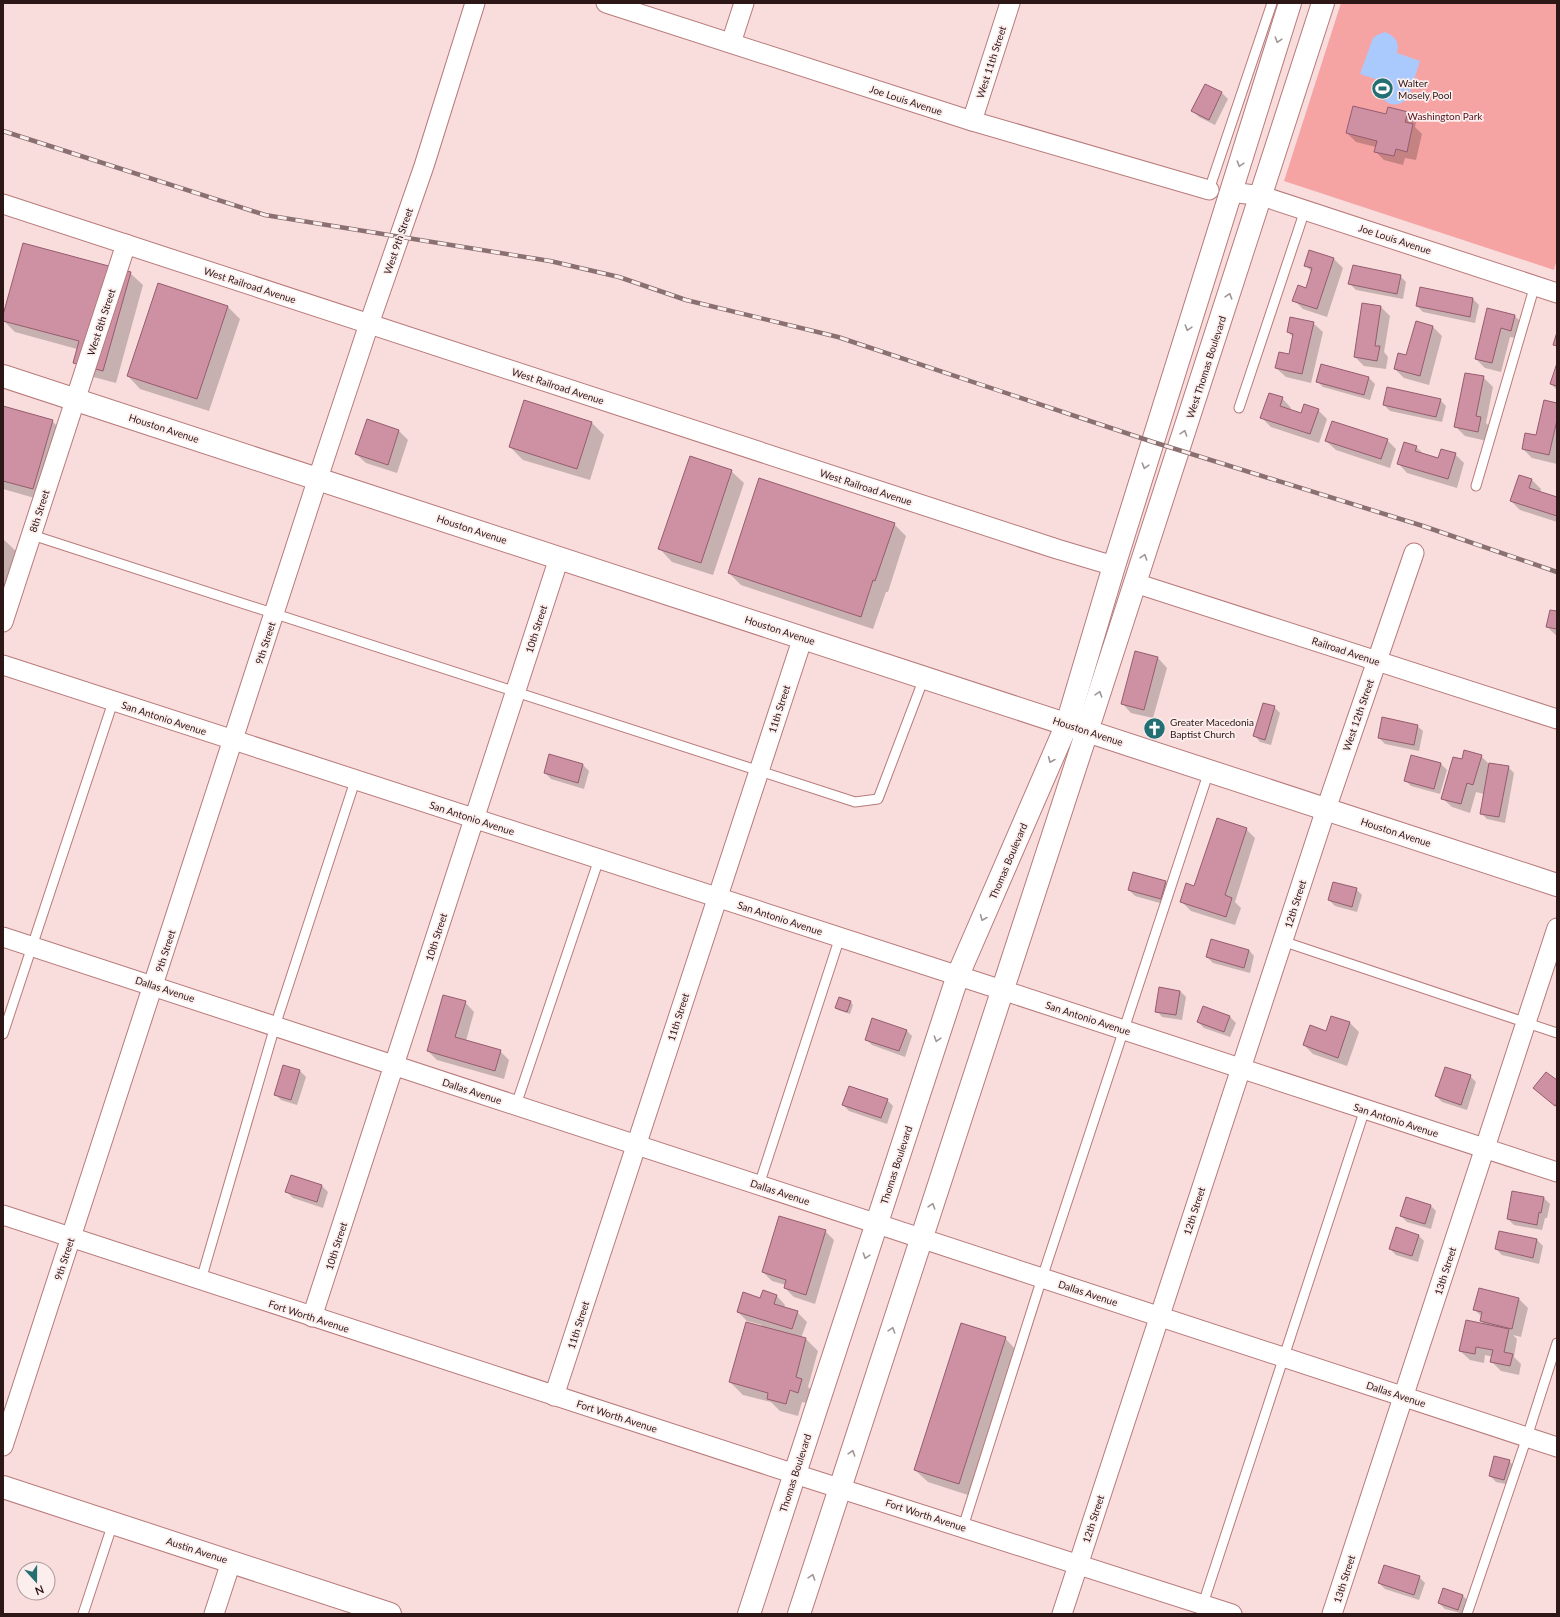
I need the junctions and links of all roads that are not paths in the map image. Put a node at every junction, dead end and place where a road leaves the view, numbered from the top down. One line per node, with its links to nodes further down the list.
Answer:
1 (475, 3): 18 (street, West 9th Street)
2 (606, 3): 8 (street, Joe Louis Avenue)
3 (744, 3): 8 (street)
4 (1010, 3): 9 (street, West 11th Street)
5 (1272, 3): 10 (lane)
6 (1290, 3): 11 (main road, one-way to 11)
7 (1323, 3): 12 (main road, West Thomas Boulevard)
8 (731, 43): 9 (street, Joe Louis Avenue)
9 (972, 121): 10 (street, Joe Louis Avenue)
10 (1208, 190)
11 (1231, 192): 12 (street, Joe Louis Avenue); 27 (main road, one-way to 27)
12 (1262, 196): 14 (street, Joe Louis Avenue); 28 (main road, West Thomas Boulevard, one-way to 12)
13 (3, 204): 15 (street, West Railroad Avenue)
14 (1305, 210): 16 (street, Joe Louis Avenue); 21 (lane)
15 (126, 244): 18 (street, West Railroad Avenue); 20 (street, West 8th Street)
16 (1535, 285): 17 (street, Joe Louis Avenue); 23 (lane)
17 (1557, 293)
18 (369, 324): 22 (street, West 9th Street); 27 (street, West Railroad Avenue)
19 (3, 376): 20 (main road, Houston Avenue)
20 (76, 400): 22 (main road, Houston Avenue); 24 (street, 8th Street)
21 (1239, 408)
22 (318, 478): 26 (main road, Houston Avenue); 29 (street, 9th Street)
23 (1476, 486)
24 (32, 534): 29 (lane); 30 (street, 8th Street)
25 (1414, 553): 32 (street, West 12th Street)
26 (559, 558): 31 (main road, Houston Avenue); 35 (street, 10th Street)
27 (1114, 566): 38 (main road)
28 (1135, 583): 32 (street, Railroad Avenue); 39 (main road, West Thomas Boulevard, one-way to 28)
29 (274, 614): 35 (lane); 40 (street, 9th Street)
30 (3, 622)
31 (803, 637): 34 (main road, Houston Avenue); 41 (street, 11th Street)
32 (1377, 661): 37 (street, Railroad Avenue); 44 (street, West 12th Street)
33 (3, 665): 36 (street, San Antonio Avenue)
34 (924, 677): 38 (main road, Houston Avenue); 41 (lane)
35 (516, 692): 41 (lane); 45 (street, 10th Street)
36 (113, 702): 40 (street, San Antonio Avenue); 53 (lane)
37 (1557, 719)
38 (1067, 724): 39 (main road, Houston Avenue); 54 (main road, Thomas Boulevard, one-way to 54)
39 (1087, 731): 42 (main road, Houston Avenue); 56 (main road)
40 (233, 741): 43 (street, San Antonio Avenue); 55 (street, 9th Street)
41 (759, 771): 48 (street, 11th Street)
42 (1208, 771): 44 (main road, Houston Avenue); 59 (lane)
43 (356, 781): 45 (street, San Antonio Avenue); 58 (lane)
44 (1326, 809): 47 (main road, Houston Avenue); 52 (street, 12th Street)
45 (474, 819): 46 (street, San Antonio Avenue); 62 (street, 10th Street)
46 (599, 859): 48 (street, San Antonio Avenue); 64 (lane)
47 (1557, 885)
48 (717, 898): 51 (street, San Antonio Avenue); 66 (street, 11th Street)
49 (1557, 928): 57 (street, 13th Street)
50 (3, 937): 53 (street, Dallas Avenue)
51 (840, 937): 54 (street, San Antonio Avenue); 69 (lane)
52 (1282, 942): 57 (lane); 63 (street, 12th Street)
53 (31, 946): 55 (street, Dallas Avenue); 61 (lane)
54 (958, 975): 56 (street, San Antonio Avenue); 71 (main road, Thomas Boulevard, one-way to 71)
55 (153, 986): 58 (street, Dallas Avenue); 72 (street, 9th Street)
56 (1002, 990): 59 (street, San Antonio Avenue); 73 (main road, one-way to 56)
57 (1526, 1022): 60 (lane); 67 (street, 13th Street)
58 (275, 1026): 62 (street, Dallas Avenue); 75 (lane)
59 (1124, 1030): 63 (street, San Antonio Avenue); 74 (lane)
60 (1557, 1033)
61 (3, 1034)
62 (394, 1066): 64 (street, Dallas Avenue); 76 (street, 10th Street)
63 (1241, 1068): 65 (street, San Antonio Avenue); 77 (street, 12th Street)
64 (516, 1105): 66 (street, Dallas Avenue)
65 (1365, 1109): 67 (street, San Antonio Avenue); 79 (lane)
66 (637, 1144): 69 (street, Dallas Avenue); 80 (street, 11th Street)
67 (1485, 1149): 68 (street, San Antonio Avenue); 81 (street, 13th Street)
68 (1557, 1172)
69 (759, 1185): 71 (street, Dallas Avenue)
70 (3, 1215): 72 (street, Fort Worth Avenue)
71 (877, 1224): 73 (street, Dallas Avenue); 85 (main road, Thomas Boulevard, one-way to 85)
72 (71, 1237): 75 (street, Fort Worth Avenue); 83 (street, 9th Street)
73 (922, 1238): 74 (street, Dallas Avenue); 87 (main road, one-way to 73)
74 (1042, 1278): 77 (street, Dallas Avenue); 89 (lane)
75 (201, 1280): 76 (street, Fort Worth Avenue)
76 (312, 1317): 80 (street, Fort Worth Avenue)
77 (1159, 1317): 79 (street, Dallas Avenue); 91 (street, 12th Street)
78 (1557, 1343): 82 (lane)
79 (1283, 1357): 81 (street, Dallas Avenue); 92 (lane)
80 (554, 1396): 85 (street, Fort Worth Avenue)
81 (1404, 1397): 82 (street, Dallas Avenue); 100 (street, 13th Street)
82 (1527, 1437): 84 (street, Dallas Avenue); 101 (lane)
83 (3, 1446)
84 (1557, 1447)
85 (795, 1474): 87 (street, Fort Worth Avenue); 96 (main road, Thomas Boulevard)
86 (3, 1487): 88 (main road, Austin Avenue)
87 (841, 1488): 89 (street, Fort Worth Avenue); 97 (main road, one-way to 87)
88 (112, 1523): 90 (main road, Austin Avenue); 93 (lane)
89 (963, 1528): 91 (street, Fort Worth Avenue)
90 (231, 1562): 94 (street); 95 (main road, Austin Avenue)
91 (1078, 1564): 92 (street, Fort Worth Avenue); 98 (street, 12th Street)
92 (1203, 1604): 99 (street, Fort Worth Avenue)
93 (82, 1614)
94 (214, 1614)
95 (390, 1614)
96 (749, 1614)
97 (799, 1614)
98 (1062, 1614)
99 (1232, 1614)
100 (1332, 1614)
101 (1467, 1614)

